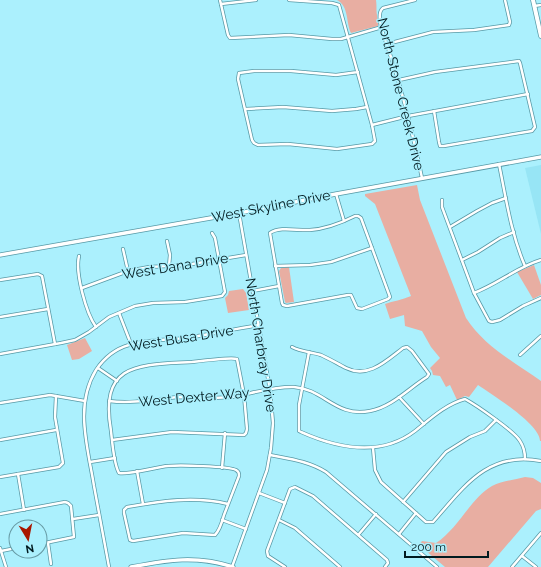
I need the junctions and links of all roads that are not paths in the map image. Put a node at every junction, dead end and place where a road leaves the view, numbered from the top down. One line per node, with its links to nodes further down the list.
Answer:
1 (220, 0): 8 (street)
2 (256, 0): 8 (street)
3 (289, 0): 4 (street)
4 (308, 0): 13 (street)
5 (416, 0): 11 (street, North Stone Creek Drive)
6 (505, 0): 14 (street)
7 (532, 0): 10 (main road)
8 (221, 4): 13 (street)
9 (541, 5): 10 (street)
10 (534, 6): 12 (main road)
11 (382, 27): 13 (street); 14 (street, North Stone Creek Drive)
12 (541, 36)
13 (348, 37): 15 (street)
14 (388, 44): 16 (street, North Stone Creek Drive)
15 (358, 72): 18 (street); 19 (street)
16 (399, 80): 17 (street); 21 (street, North Stone Creek Drive)
17 (528, 94): 20 (street); 20 (street)
18 (367, 107): 19 (street); 22 (street)
19 (246, 109): 22 (street)
20 (434, 111): 21 (street)
21 (408, 116): 22 (street); 25 (street, North Stone Creek Drive)
22 (372, 125)
23 (541, 157): 24 (street, West Skyline Drive)
24 (500, 164): 25 (street, West Skyline Drive); 27 (street)
25 (422, 178): 26 (street, West Skyline Drive)
26 (336, 194): 29 (street, West Skyline Drive); 30 (street)
27 (506, 198): 31 (street); 32 (street)
28 (442, 200): 31 (street)
29 (239, 213): 37 (street, West Skyline Drive); 38 (street, North Charbray Drive)
30 (344, 221): 35 (street); 44 (street)
31 (450, 227): 41 (street)
32 (514, 232): 41 (street); 45 (street)
33 (212, 233): 40 (street)
34 (167, 241): 43 (street)
35 (372, 248): 44 (street); 48 (street)
36 (123, 249): 46 (street)
37 (0, 255)
38 (246, 255): 40 (street, West Dana Drive); 50 (street, North Charbray Drive)
39 (79, 256): 49 (street)
40 (219, 260): 43 (street, West Dana Drive); 54 (street)
41 (462, 260): 51 (street)
42 (541, 260): 45 (street)
43 (169, 266): 46 (street, West Dana Drive)
44 (275, 266): 48 (street)
45 (525, 266): 51 (street)
46 (128, 271): 49 (street, West Dana Drive)
47 (0, 280): 53 (street)
48 (279, 286): 50 (street)
49 (82, 288): 57 (street)
50 (253, 291): 56 (street, North Charbray Drive)
51 (474, 293): 52 (street)
52 (541, 298)
53 (48, 309): 55 (street); 60 (street)
54 (119, 313): 57 (street); 59 (street)
55 (0, 317)
56 (258, 324): 59 (street, West Busa Drive); 68 (street, North Charbray Drive)
57 (96, 327): 60 (street)
58 (541, 336): 64 (street)
59 (131, 344): 65 (street, West Busa Drive)
60 (55, 345): 63 (street)
61 (292, 347): 62 (street)
62 (308, 352): 67 (street); 71 (street, West Dexter Way)
63 (0, 354)
64 (520, 355)
65 (98, 368): 66 (street); 72 (street, West Busa Drive)
66 (117, 381): 69 (street); 73 (street)
67 (302, 388): 68 (street, West Dexter Way); 71 (street, West Dexter Way); 81 (street)
68 (270, 390): 69 (street, West Dexter Way); 82 (street, North Charbray Drive)
69 (244, 395): 73 (street, West Dexter Way); 78 (street)
70 (56, 396): 72 (street); 74 (street); 77 (street)
71 (399, 397): 76 (street)
72 (85, 401): 86 (street, West Busa Drive)
73 (109, 401): 80 (street)
74 (0, 402)
75 (496, 420): 76 (street); 84 (street); 92 (street)
76 (424, 424): 81 (street)
77 (56, 430): 79 (street); 89 (street)
78 (225, 433): 80 (street); 87 (street)
79 (0, 440)
80 (112, 440): 83 (street)
81 (373, 448): 92 (street)
82 (270, 455): 91 (street, North Charbray Drive); 99 (street)
83 (116, 458): 86 (street); 88 (street)
84 (525, 459): 85 (street); 97 (street)
85 (541, 461)
86 (90, 462): 100 (street, West Busa Drive)
87 (222, 468): 88 (street); 95 (street)
88 (136, 471): 94 (street)
89 (18, 474): 90 (street); 96 (street)
90 (0, 477)
91 (259, 493): 93 (street); 104 (street, North Charbray Drive)
92 (403, 502): 97 (street)
93 (285, 503): 103 (street); 106 (street)
94 (143, 504): 95 (street); 102 (street)
95 (228, 504): 102 (street)
96 (24, 510): 98 (street); 101 (street)
97 (416, 513): 107 (street)
98 (0, 514)
99 (376, 514): 106 (street); 107 (street)
100 (100, 515): 101 (street); 113 (street, West Busa Drive)
101 (72, 519): 108 (street)
102 (222, 520): 104 (street)
103 (279, 520): 116 (street); 117 (street)
104 (246, 529): 115 (street, North Charbray Drive)
105 (541, 533): 110 (street)
106 (359, 534): 118 (street)
107 (399, 534): 119 (street)
108 (48, 543): 111 (street)
109 (0, 549): 112 (street)
110 (522, 556): 120 (street); 121 (street)
111 (52, 564)
112 (6, 567)
113 (109, 567)
114 (131, 567): 115 (street)
115 (232, 567)
116 (284, 567)
117 (340, 567)
118 (385, 567)
119 (437, 567)
120 (512, 567)
121 (536, 567)

